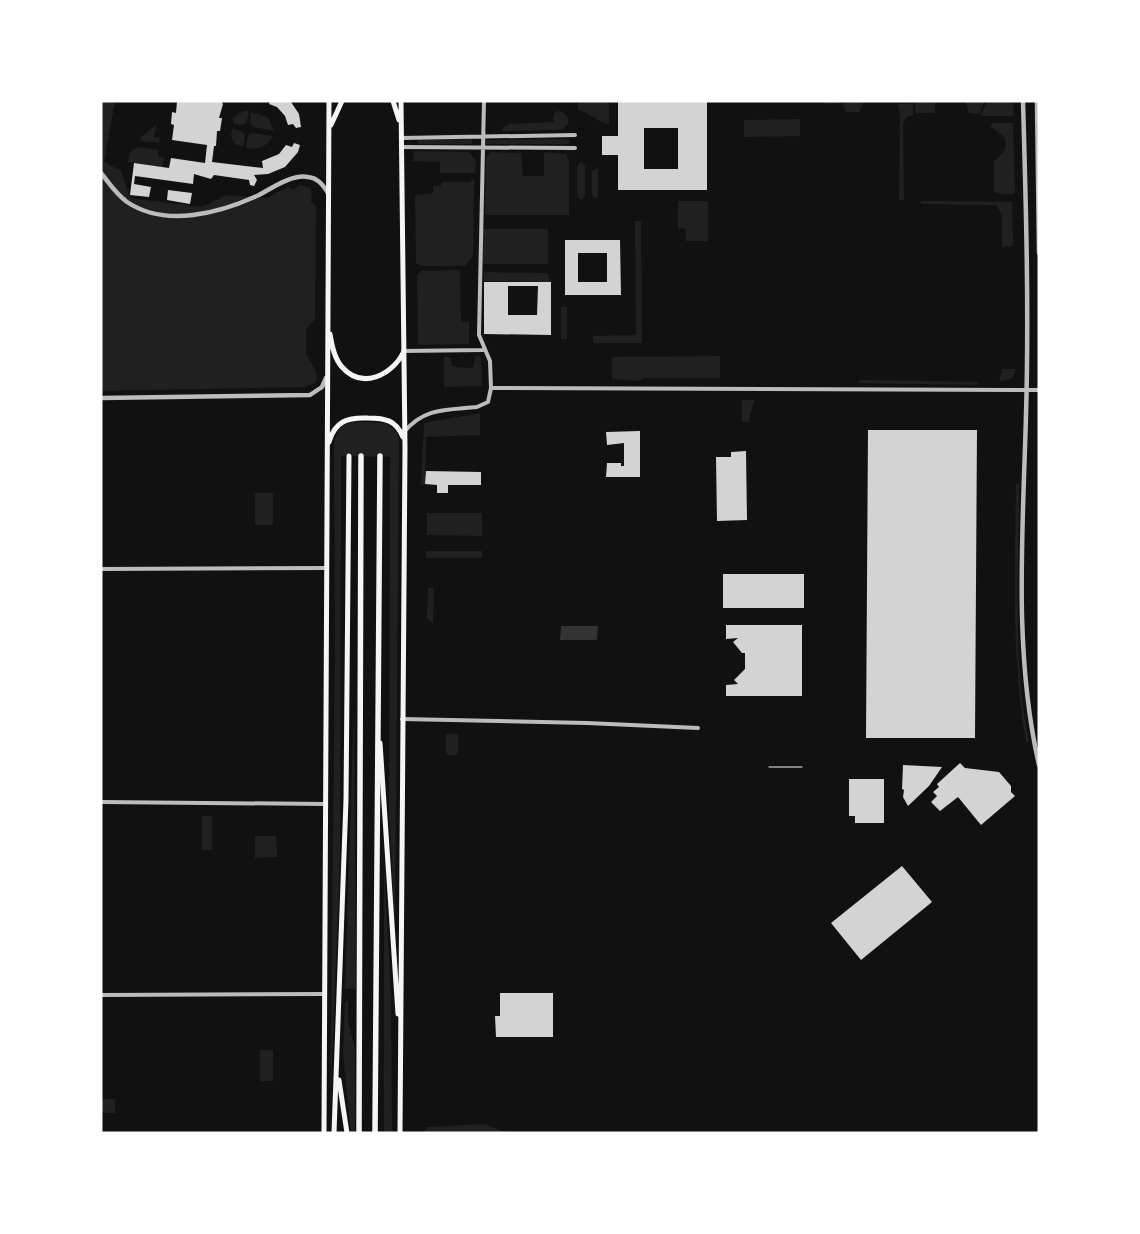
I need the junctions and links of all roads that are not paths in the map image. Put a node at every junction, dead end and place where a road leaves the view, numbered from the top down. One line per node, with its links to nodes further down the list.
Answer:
1 (329, 101): 8 (main road)
2 (342, 101): 8 (main road)
3 (393, 101): 9 (main road)
4 (401, 101): 9 (main road)
5 (484, 101): 11 (street)
6 (1023, 101): 24 (street)
7 (1037, 101): 18 (street)
8 (330, 128): 17 (main road)
9 (401, 128): 12 (main road)
10 (575, 135): 11 (street)
11 (483, 136): 12 (street); 14 (street)
12 (401, 138): 13 (main road)
13 (401, 147): 14 (street); 21 (main road)
14 (483, 147): 15 (street); 20 (street)
15 (575, 148)
16 (101, 174): 17 (street)
17 (329, 194): 19 (main road)
18 (1039, 253)
19 (328, 321): 21 (main road); 22 (main road)
20 (484, 350): 21 (street); 23 (street)
21 (403, 351): 27 (main road)
22 (326, 378): 26 (street); 29 (main road)
23 (491, 388): 24 (street); 27 (street)
24 (1026, 390): 25 (street); 38 (street)
25 (1039, 390)
26 (101, 398)
27 (404, 432): 28 (main road)
28 (404, 447): 29 (main road); 36 (main road)
29 (327, 448): 33 (main road)
30 (349, 456): 44 (main road)
31 (361, 456): 48 (main road)
32 (380, 456): 35 (main road)
33 (327, 568): 34 (street); 40 (main road)
34 (101, 569)
35 (378, 705): 43 (main road); 49 (main road)
36 (402, 719): 37 (street); 43 (main road)
37 (698, 728)
38 (1039, 765)
39 (101, 802): 40 (street)
40 (326, 804): 41 (main road)
41 (324, 994): 42 (street); 45 (main road)
42 (101, 995)
43 (400, 1044): 50 (main road)
44 (337, 1072): 46 (main road); 47 (main road)
45 (324, 1133)
46 (334, 1133)
47 (347, 1133)
48 (359, 1133)
49 (375, 1133)
50 (400, 1133)

